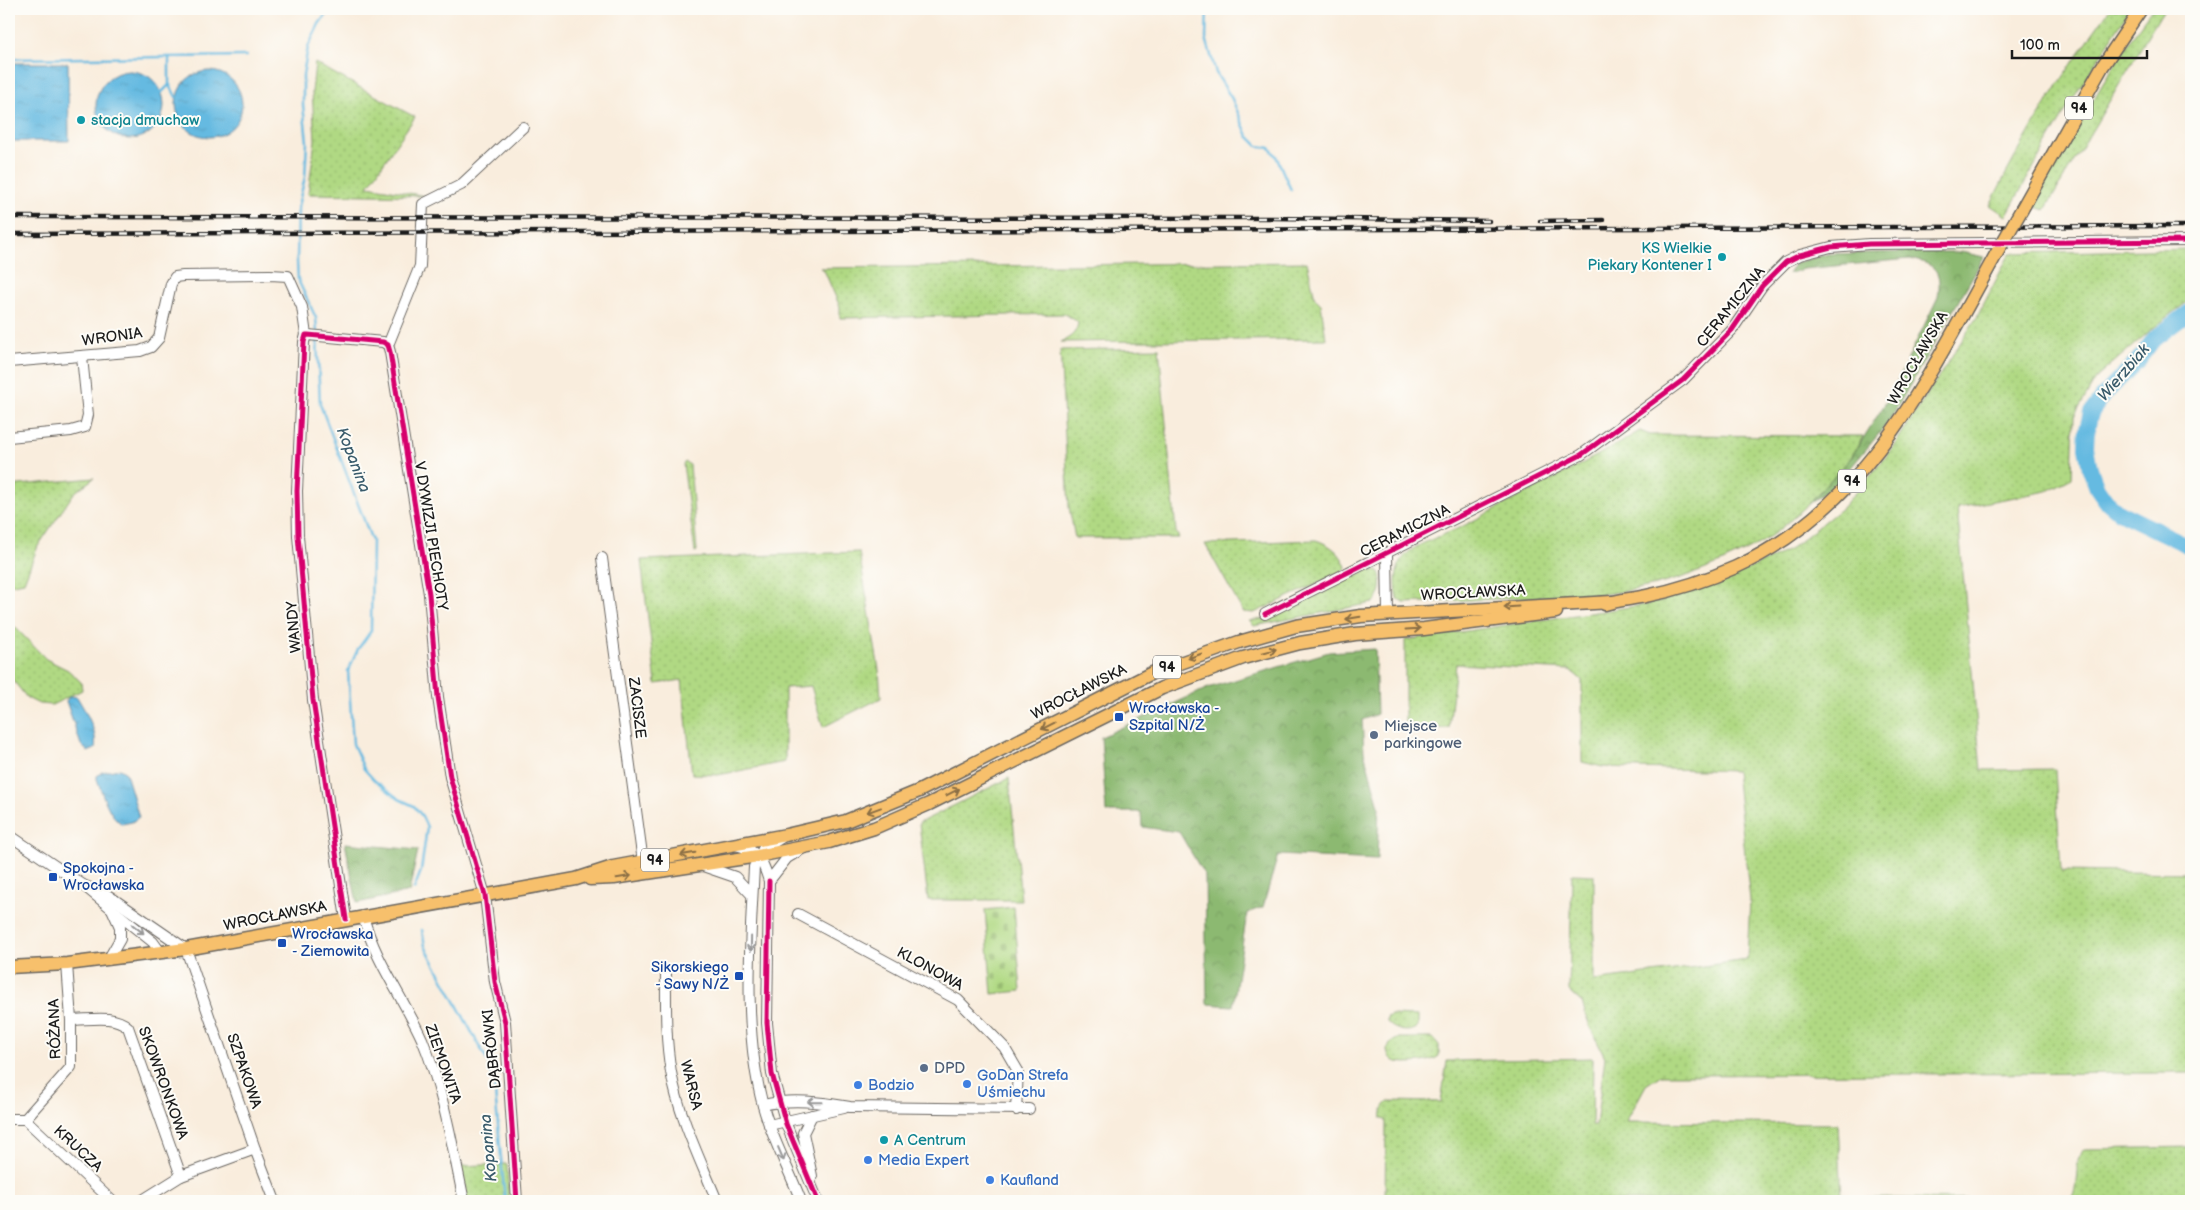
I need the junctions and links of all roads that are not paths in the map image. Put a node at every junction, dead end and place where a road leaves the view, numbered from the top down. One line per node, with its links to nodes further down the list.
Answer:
1 (2141, 9): 12 (main road, WROCŁAWSKA / 94, bridge)
2 (523, 127): 6 (street)
3 (2191, 241): 10 (street, CERAMICZNA)
4 (288, 276): 5 (street, WANDY); 7 (street, WRONIA)
5 (308, 335): 6 (street); 30 (street, WANDY)
6 (388, 345): 25 (street, V DYWIZJI PIECHOTY)
7 (82, 356): 8 (street, WRONIA); 9 (street)
8 (9, 362)
9 (9, 437)
10 (1387, 554): 13 (street, CERAMICZNA); 14 (street)
11 (602, 558): 20 (street, ZACISZE)
12 (1612, 602): 14 (main road, WROCŁAWSKA / 94, one-way to 14); 18 (main road, WROCŁAWSKA / 94, one-way to 12)
13 (1265, 614)
14 (1388, 614): 16 (main road, WROCŁAWSKA / 94, one-way to 16)
15 (9, 835): 24 (street)
16 (786, 835): 17 (main road, WROCŁAWSKA / 94); 19 (street)
17 (736, 845): 19 (street); 20 (main road, WROCŁAWSKA / 94, one-way to 20)
18 (805, 847): 19 (main road, WROCŁAWSKA / 94); 23 (street)
19 (758, 856): 21 (main road, WROCŁAWSKA / 94); 23 (street); 26 (street)
20 (643, 862): 22 (main road, WROCŁAWSKA / 94)
21 (702, 865): 22 (main road, WROCŁAWSKA / 94, one-way to 21); 26 (street)
22 (576, 879): 25 (main road, WROCŁAWSKA / 94)
23 (769, 881): 39 (street)
24 (83, 884): 27 (street); 31 (street)
25 (485, 895): 29 (main road, WROCŁAWSKA / 94); 56 (street, DĄBRÓWKI)
26 (752, 895): 40 (street, one-way to 40)
27 (112, 909): 33 (street, one-way to 33); 34 (street)
28 (798, 914): 43 (street, KLONOWA)
29 (363, 916): 30 (main road, WROCŁAWSKA / 94); 55 (street, ZIEMOWITA)
30 (346, 919): 32 (main road, WROCŁAWSKA / 94)
31 (154, 927): 32 (street); 33 (street)
32 (186, 949): 33 (main road, WROCŁAWSKA / 94); 49 (street, SZPAKOWA)
33 (161, 953): 34 (main road, WROCŁAWSKA / 94)
34 (108, 960): 35 (main road, WROCŁAWSKA / 94)
35 (67, 964): 36 (main road, WROCŁAWSKA / 94); 38 (street, RÓŻANA)
36 (9, 967)
37 (666, 970): 57 (street, WARSA)
38 (71, 1020): 46 (street, RÓŻANA); 50 (street, SKOWRONKOWA)
39 (779, 1101): 40 (street); 41 (street, one-way to 39); 47 (street)
40 (763, 1105): 48 (street)
41 (850, 1107): 43 (street); 44 (street)
42 (1030, 1109): 43 (street)
43 (1016, 1110)
44 (812, 1115): 47 (street); 51 (street)
45 (9, 1119): 46 (street)
46 (25, 1119): 52 (street, KRUCZA)
47 (786, 1121): 48 (street); 51 (street)
48 (769, 1125): 58 (street, one-way to 58)
49 (255, 1149): 50 (street); 54 (street, SZPAKOWA)
50 (181, 1176): 53 (street)
51 (813, 1187): 59 (street)
52 (112, 1201)
53 (141, 1201)
54 (275, 1201)
55 (464, 1201)
56 (517, 1201)
57 (717, 1201)
58 (801, 1201)
59 (818, 1201)

